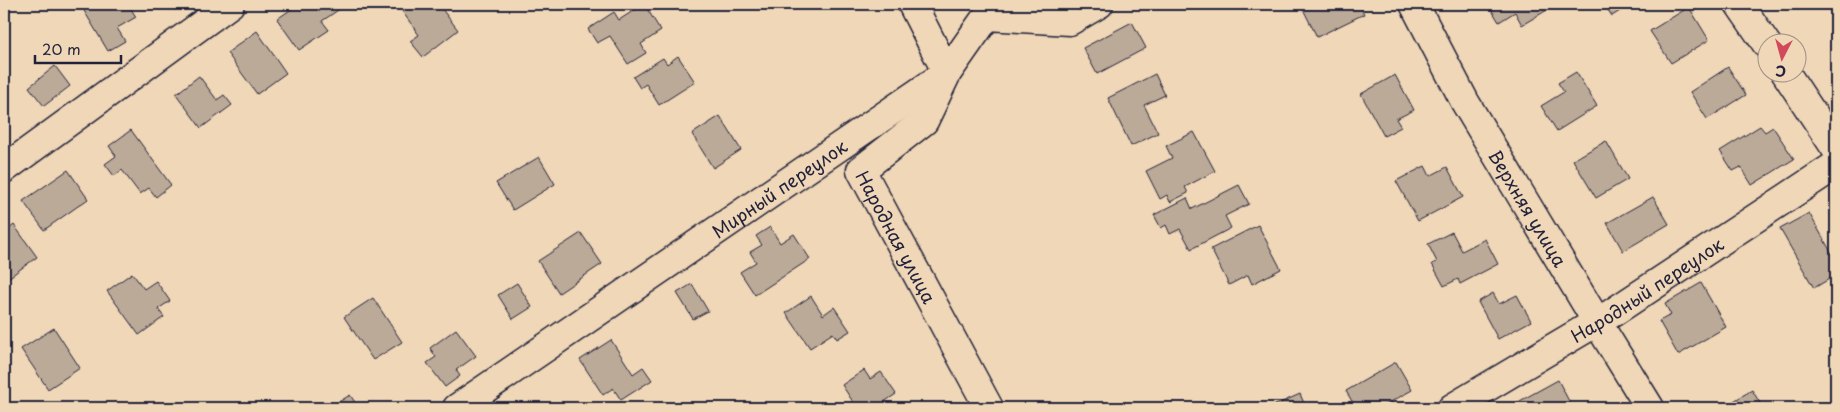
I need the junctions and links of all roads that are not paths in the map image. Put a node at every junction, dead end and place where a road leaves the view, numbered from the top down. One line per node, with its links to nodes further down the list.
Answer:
1 (230, 4): 11 (street)
2 (912, 4): 7 (street)
3 (1099, 4): 7 (street, Мирный переулок)
4 (1414, 4): 12 (street, Верхняя улица)
5 (1739, 4): 6 (street)
6 (1758, 32)
7 (947, 72): 13 (street, Мирный переулок); 14 (street, Народная улица)
8 (1792, 82): 9 (street)
9 (1836, 149)
10 (1836, 166): 12 (street, Народный переулок)
11 (4, 169)
12 (1597, 322): 15 (street, Народный переулок); 16 (street, Верхняя улица)
13 (457, 408)
14 (989, 408)
15 (1452, 408)
16 (1650, 408)

